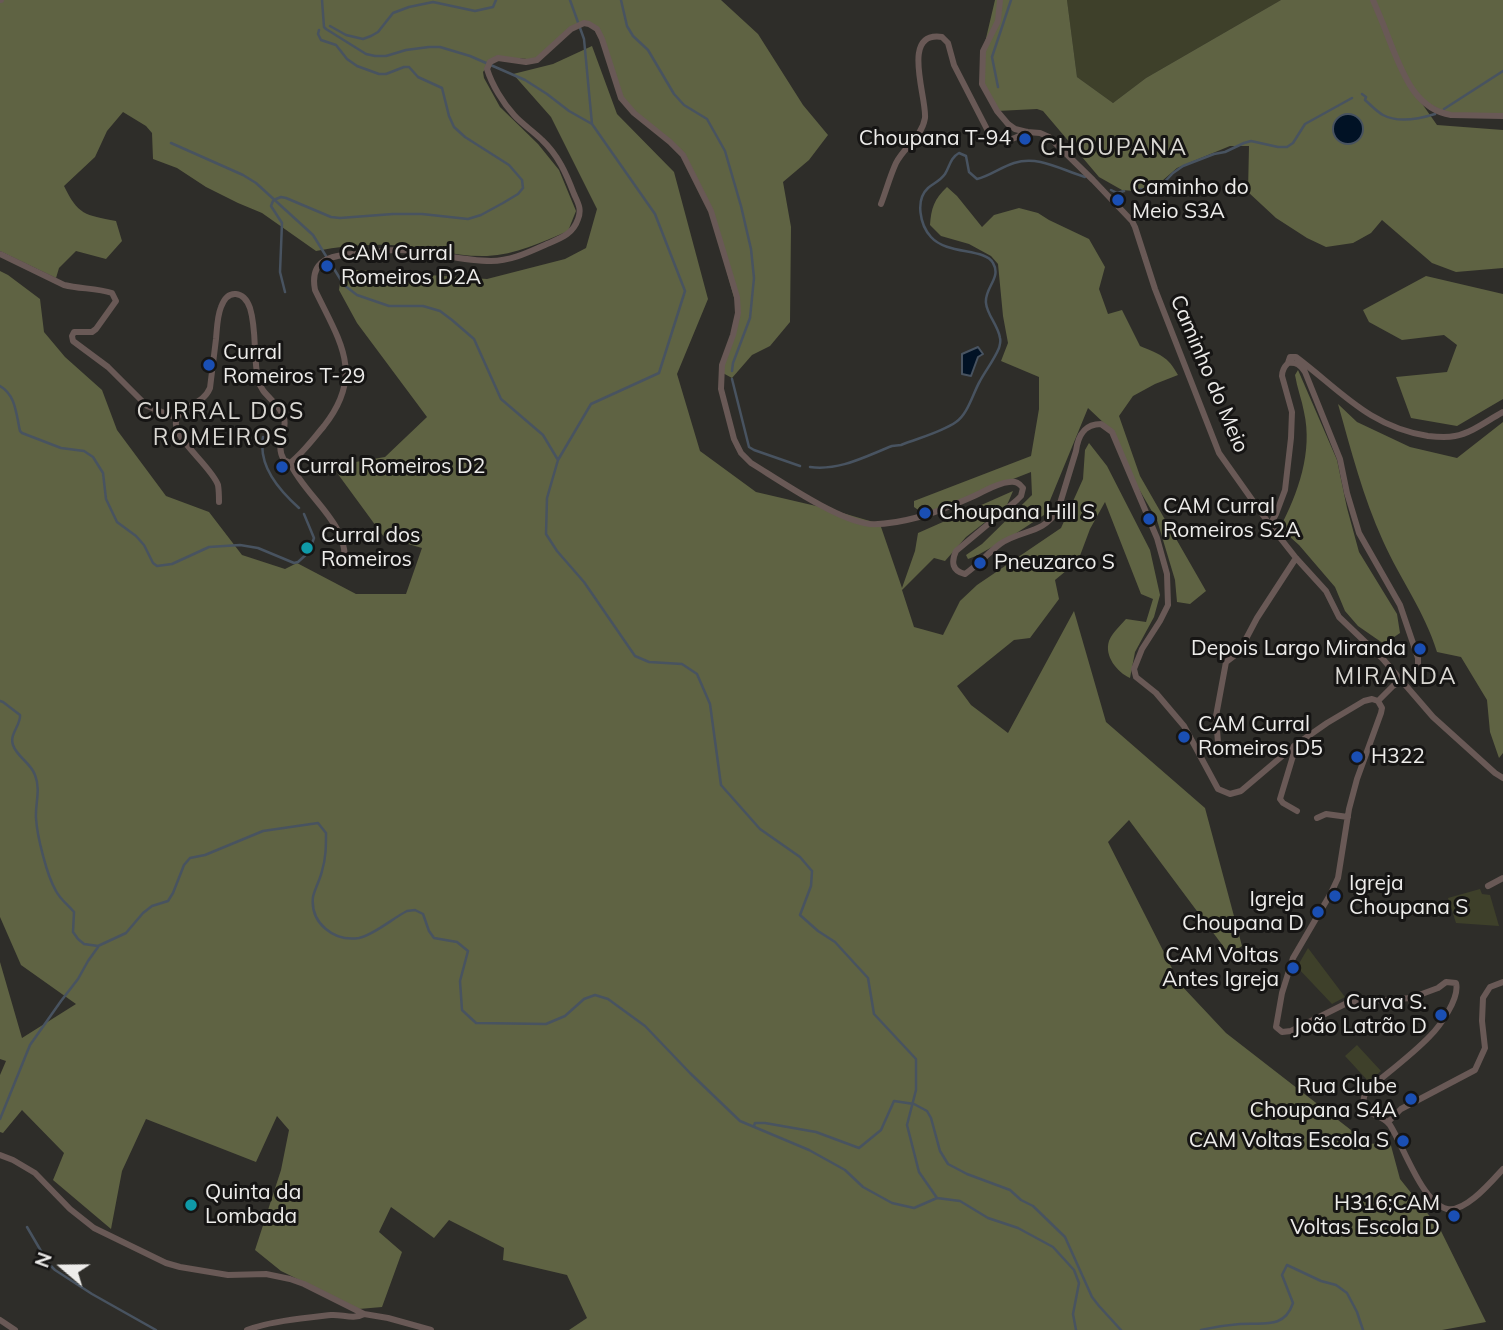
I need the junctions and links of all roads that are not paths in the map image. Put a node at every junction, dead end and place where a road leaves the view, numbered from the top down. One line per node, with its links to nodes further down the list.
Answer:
1 (1000, 0): 4 (street, Caminho do Meio)
2 (1373, 0): 3 (street)
3 (1503, 116)
4 (1027, 132): 5 (street); 12 (street, Caminho do Meio)
5 (881, 204)
6 (0, 254): 9 (street)
7 (1288, 363): 8 (street); 12 (street); 15 (street)
8 (1503, 412)
9 (177, 418): 10 (street); 11 (street)
10 (290, 463): 14 (street); 18 (street)
11 (219, 502)
12 (1269, 525): 13 (street, Caminho do Meio)
13 (1296, 558): 15 (street, Caminho do Meio); 17 (street)
14 (344, 565)
15 (1400, 681): 16 (street); 19 (street, Caminho do Meio)
16 (1378, 701): 18 (street); 21 (street)
17 (1218, 744)
18 (1294, 746): 20 (street)
19 (1503, 778)
20 (1297, 811)
21 (1348, 817): 22 (street); 26 (street)
22 (1317, 818)
23 (1503, 878): 24 (street)
24 (1488, 886)
25 (1503, 982): 26 (street)
26 (1388, 1122): 28 (street)
27 (0, 1155): 29 (street)
28 (1503, 1169)
29 (364, 1314): 32 (street); 33 (street)
30 (0, 1320): 31 (street)
31 (15, 1330)
32 (247, 1330)
33 (431, 1330)

